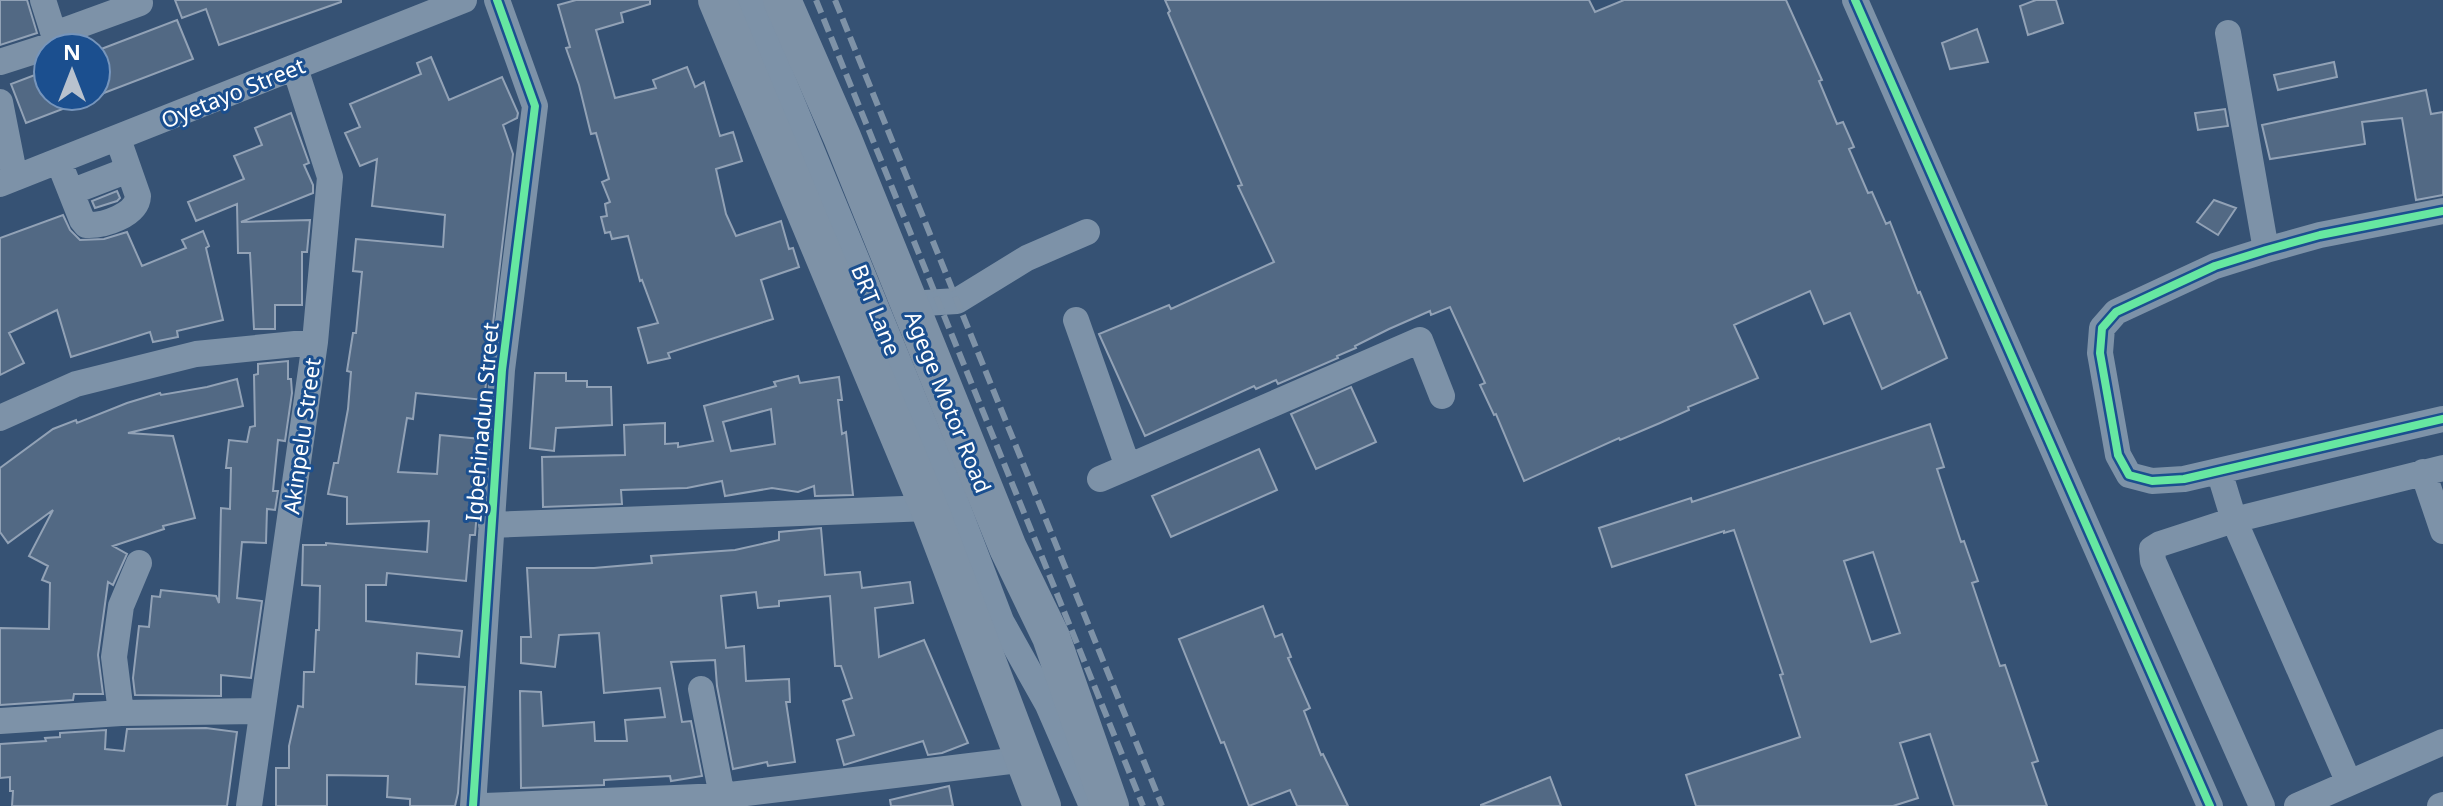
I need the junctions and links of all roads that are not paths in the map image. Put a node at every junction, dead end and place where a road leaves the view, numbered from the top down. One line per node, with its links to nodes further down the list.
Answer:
1 (43, 0): 10 (street)
2 (464, 0): 9 (street, Oyetayo Street)
3 (497, 0): 37 (street, Igbehinadun Street)
4 (717, 0): 35 (highway)
5 (750, 0): 40 (street, BRT Lane)
6 (782, 0): 25 (highway, Agege Motor Road)
7 (1855, 0): 57 (street)
8 (140, 3): 11 (street)
9 (433, 6): 15 (street, Oyetayo Street)
10 (54, 32)
11 (60, 32)
12 (2228, 33): 24 (street)
13 (32, 52): 14 (street)
14 (0, 62)
15 (295, 68): 17 (street, Oyetayo Street); 27 (street, Akinpelu Street)
16 (0, 102): 20 (street)
17 (118, 139): 18 (street, Oyetayo Street); 19 (street)
18 (59, 162): 20 (street, Oyetayo Street); 21 (street)
19 (128, 170): 21 (street); 21 (street)
20 (8, 181)
21 (71, 192)
22 (2443, 211): 24 (street)
23 (1087, 232): 25 (street)
24 (2266, 250): 33 (street)
25 (908, 304): 56 (highway, Agege Motor Road)
26 (1076, 320): 31 (street)
27 (315, 342): 29 (street); 42 (street, Akinpelu Street)
28 (1442, 396): 31 (street)
29 (0, 418)
30 (2443, 419): 33 (street)
31 (1128, 467): 34 (street)
32 (2433, 470): 36 (street); 38 (street)
33 (2219, 471): 36 (street)
34 (1100, 479)
35 (929, 508): 37 (street); 46 (highway)
36 (2234, 520): 47 (street); 58 (street)
37 (491, 525): 51 (street, Igbehinadun Street)
38 (2443, 531)
39 (139, 563): 43 (street)
40 (1001, 621): 54 (street, BRT Lane); 55 (street, BRT Lane)
41 (701, 689): 49 (street)
42 (262, 711): 43 (street); 50 (street, Akinpelu Street)
43 (121, 713): 44 (street)
44 (0, 721)
45 (2443, 742): 47 (street)
46 (1027, 759): 48 (street); 53 (highway)
47 (2349, 783): 59 (street)
48 (841, 794): 49 (street)
49 (722, 796): 52 (street)
50 (249, 806)
51 (473, 806)
52 (484, 806)
53 (1042, 806)
54 (1061, 806)
55 (1092, 806)
56 (1110, 806)
57 (2210, 806)
58 (2262, 806)
59 (2297, 806)

